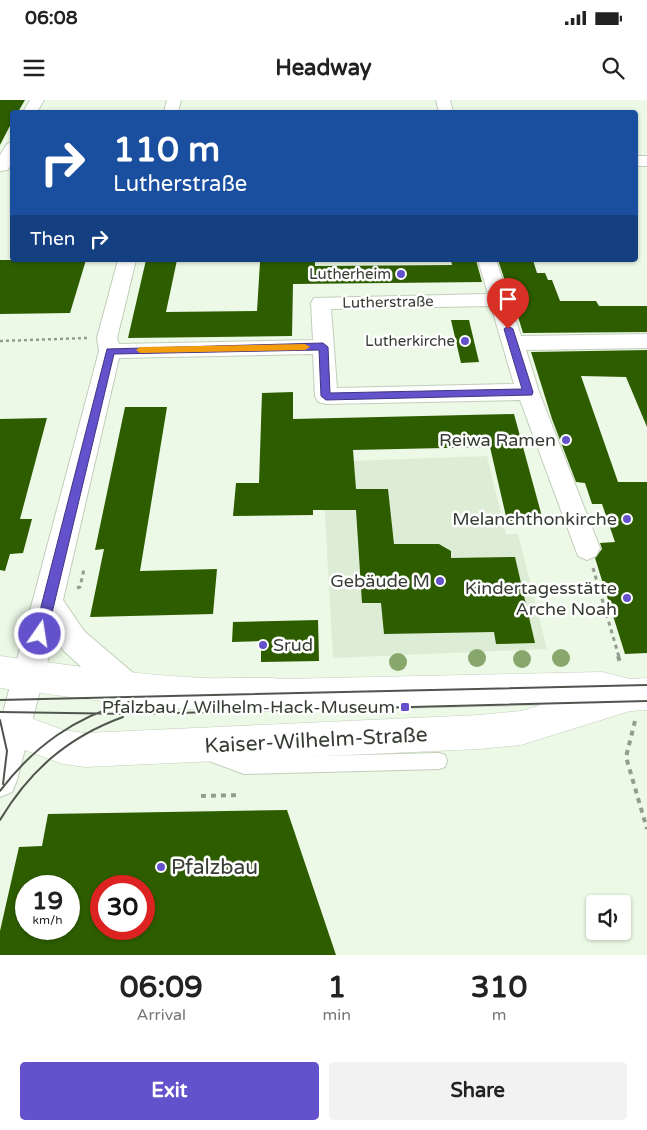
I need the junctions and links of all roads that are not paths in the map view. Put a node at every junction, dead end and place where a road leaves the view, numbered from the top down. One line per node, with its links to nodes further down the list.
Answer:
1 (10, 153): 2 (street)
2 (5, 167)
3 (127, 262): 8 (street)
4 (488, 262): 5 (street)
5 (499, 300): 7 (street); 9 (street, Lutherstraße)
6 (647, 341): 7 (street)
7 (513, 343): 10 (street)
8 (109, 344): 9 (street); 12 (street)
9 (323, 347): 10 (street, Lutherstraße)
10 (528, 392): 11 (street)
11 (587, 548)
12 (48, 602): 13 (street); 14 (street)
13 (15, 674): 14 (street, Kaiser-Wilhelm-Straße); 16 (street)
14 (127, 688): 15 (street, Kaiser-Wilhelm-Straße)
15 (639, 695): 17 (street, Kaiser-Wilhelm-Straße)
16 (7, 729): 17 (street, Kaiser-Wilhelm-Straße); 19 (street)
17 (192, 746): 18 (lane)
18 (438, 761)
19 (0, 780)

